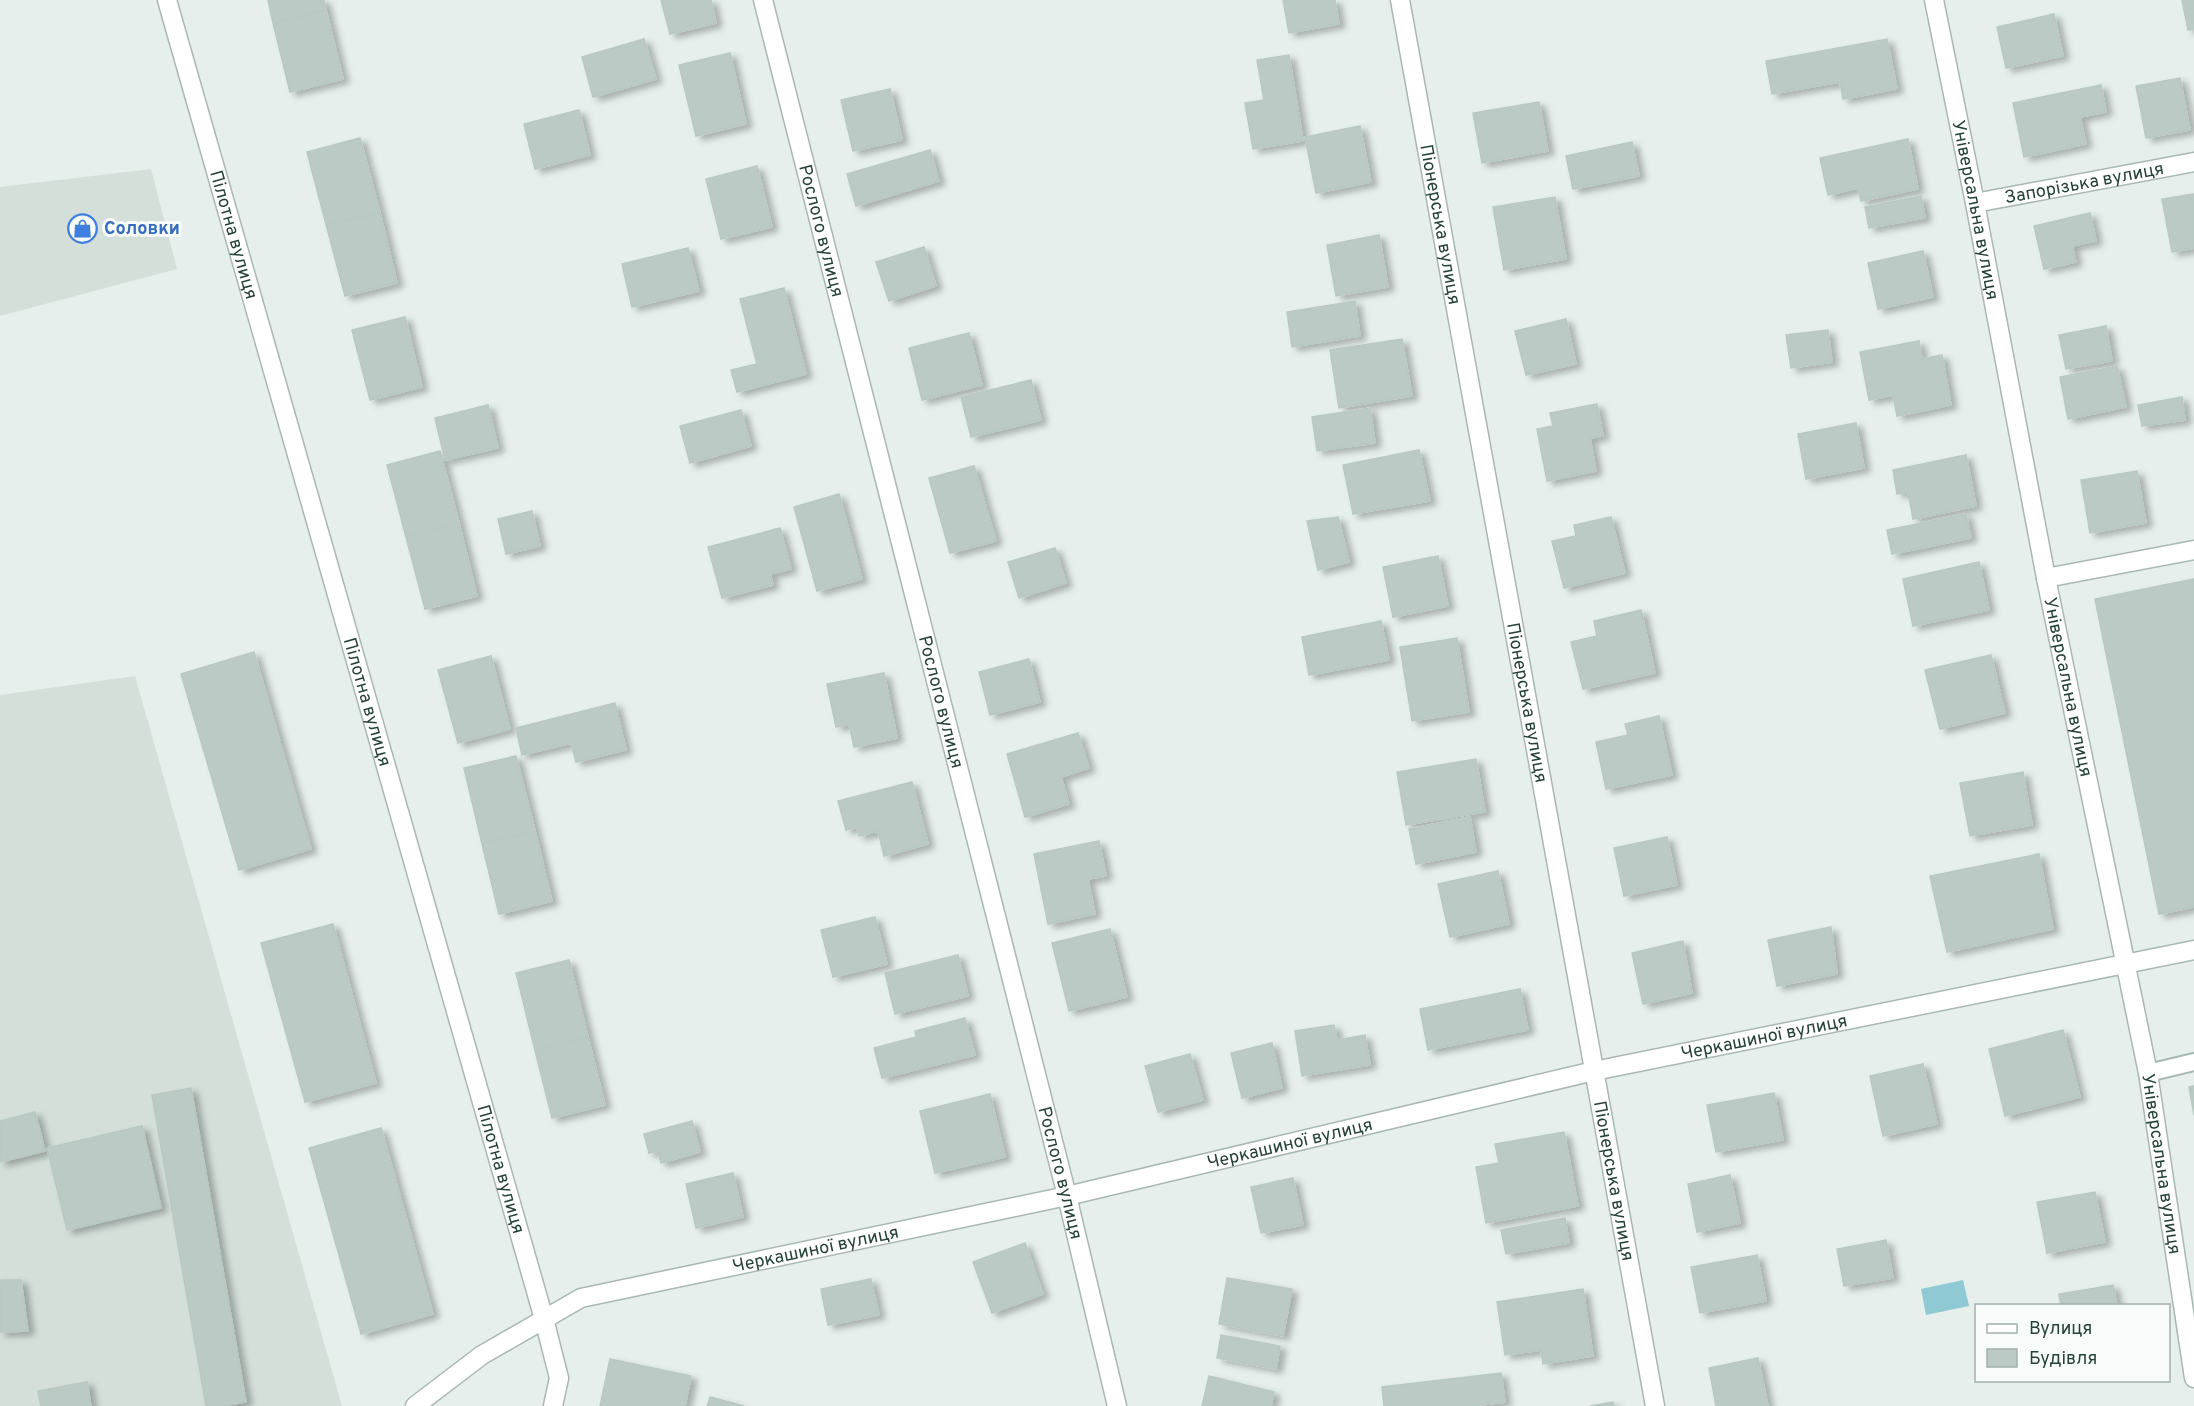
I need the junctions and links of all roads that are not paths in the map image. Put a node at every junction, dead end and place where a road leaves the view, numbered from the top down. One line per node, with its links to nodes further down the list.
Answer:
1 (167, 0): 15 (street, Пілотна вулиця)
2 (763, 0): 14 (street, Рослого вулиця)
3 (1400, 0): 12 (street, Піонерська вулиця)
4 (1934, 0): 6 (street, Універсальна вулиця)
5 (2194, 162): 6 (street, Запорізька вулиця)
6 (1975, 203): 8 (street, Універсальна вулиця)
7 (2194, 550): 8 (street)
8 (2046, 578): 10 (street, Універсальна вулиця)
9 (2194, 950): 10 (street, Черкашиної вулиця)
10 (2124, 964): 12 (street, Черкашиної вулиця); 13 (street, Універсальна вулиця)
11 (2194, 1062): 13 (lane)
12 (1594, 1071): 14 (street, Черкашиної вулиця); 20 (street, Піонерська вулиця)
13 (2148, 1073): 16 (street, Універсальна вулиця)
14 (1067, 1196): 15 (street, Черкашиної вулиця); 19 (street, Рослого вулиця)
15 (544, 1319): 17 (street, Черкашиної вулиця); 18 (street, Пілотна вулиця)
16 (2194, 1378)
17 (415, 1406)
18 (553, 1406)
19 (1117, 1406)
20 (1654, 1406)

